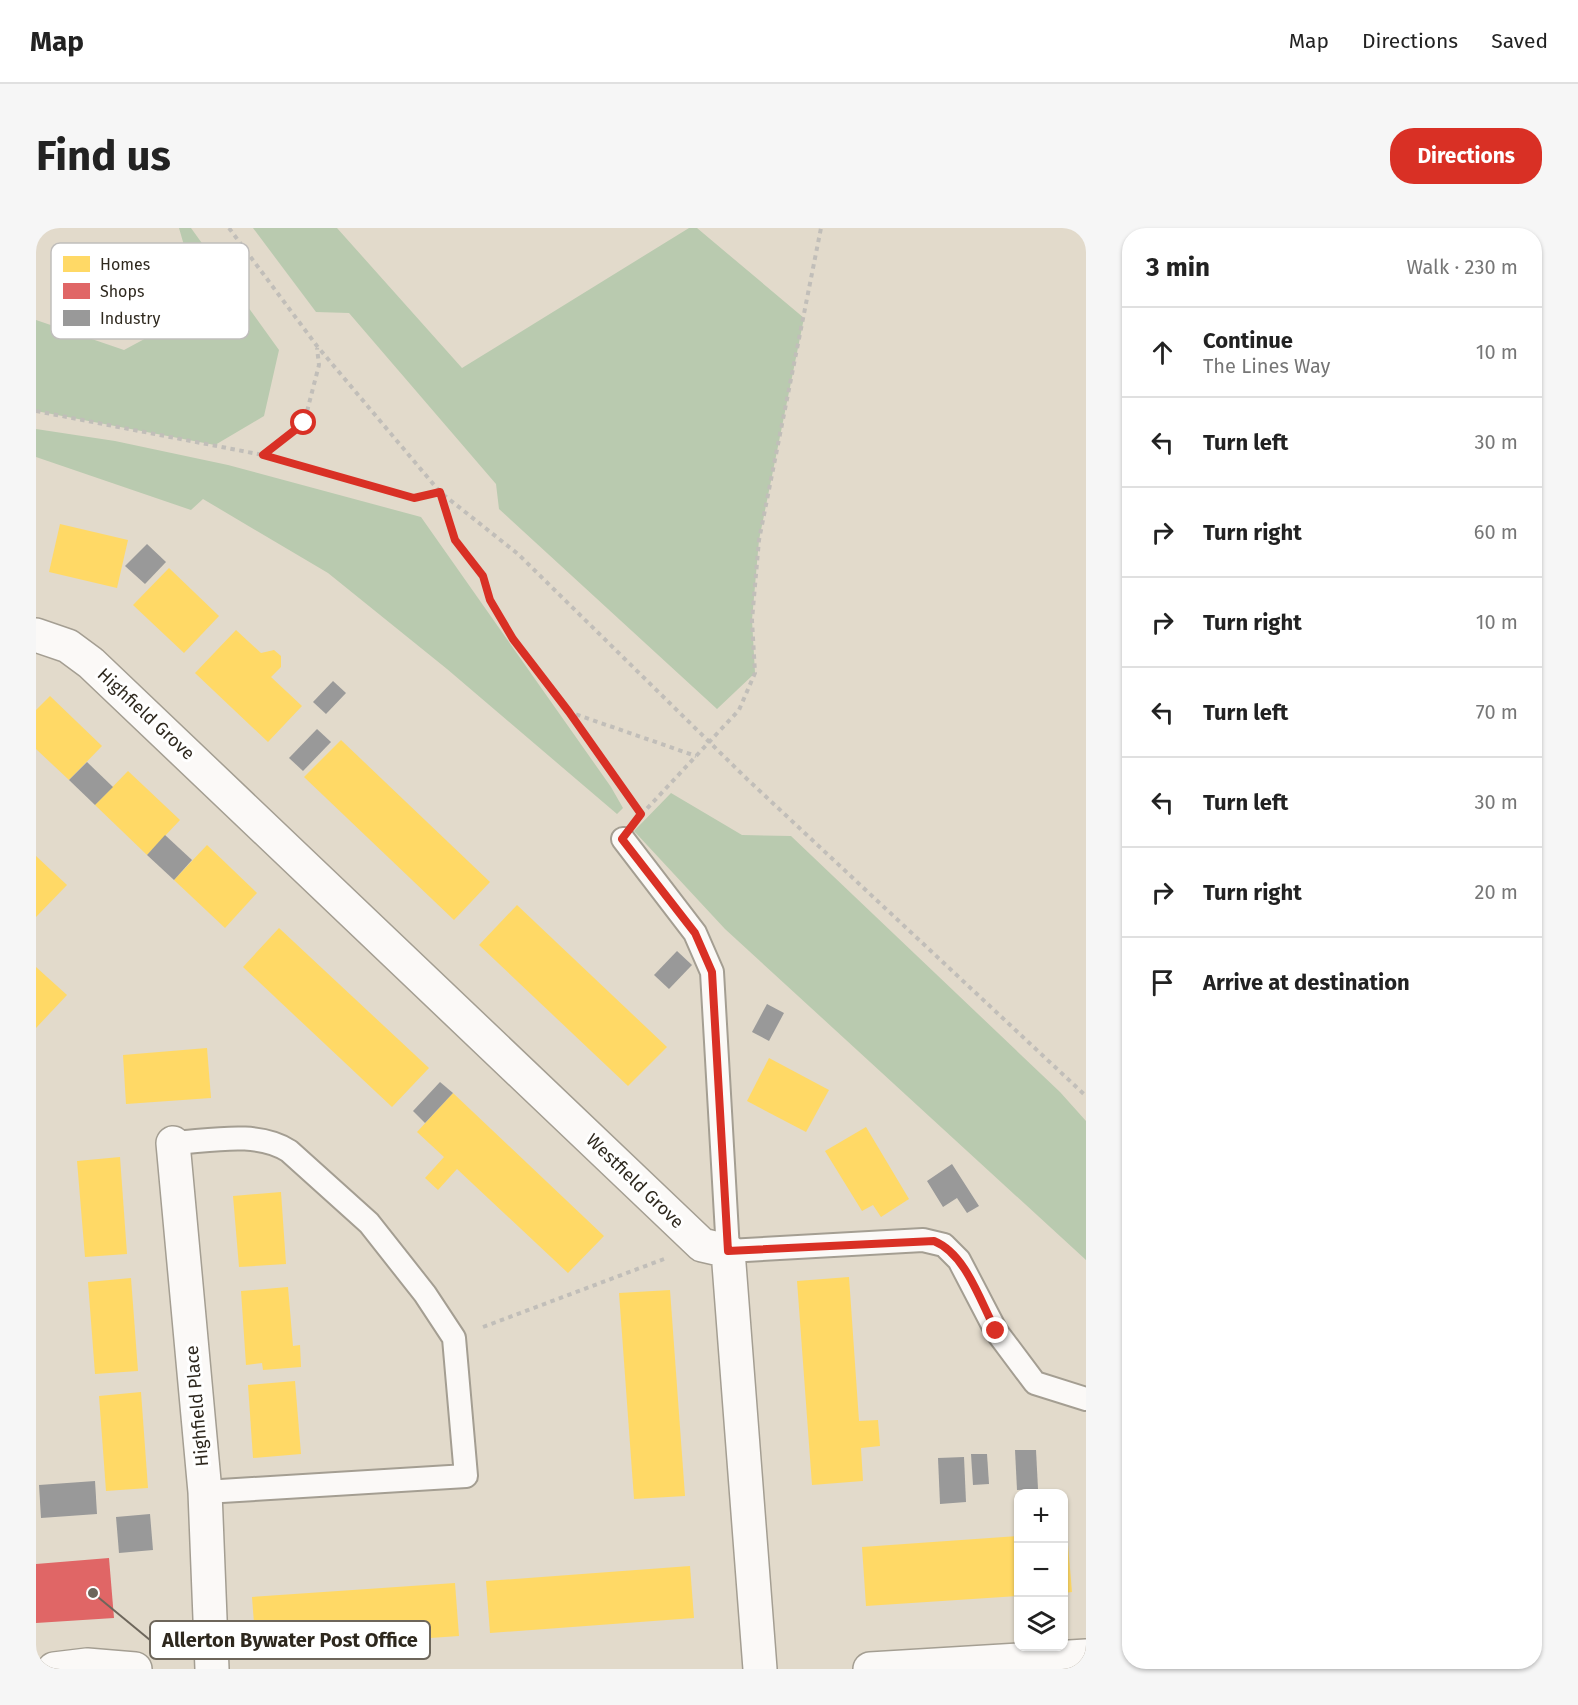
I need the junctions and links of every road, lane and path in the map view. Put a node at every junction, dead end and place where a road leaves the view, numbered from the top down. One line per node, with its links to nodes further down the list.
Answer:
1 (229, 228): 3 (path)
2 (821, 228): 11 (path)
3 (240, 243)
4 (249, 255): 5 (path)
5 (317, 346): 7 (path); 8 (path)
6 (36, 411): 7 (path)
7 (263, 455): 8 (path)
8 (440, 492): 10 (path); 11 (path)
9 (36, 636): 13 (street, Highfield Grove)
10 (569, 712): 12 (path); 14 (path)
11 (709, 743): 12 (path); 16 (path)
12 (696, 756): 14 (path)
13 (245, 809): 18 (street, Westfield Grove)
14 (641, 814): 15 (path)
15 (622, 839): 18 (lane)
16 (1086, 1096)
17 (173, 1143): 19 (lane); 21 (street, Highfield Place)
18 (715, 1248): 19 (path); 20 (lane); 26 (street)
19 (454, 1338): 21 (lane)
20 (1086, 1399)
21 (204, 1492): 25 (street, Highfield Place)
22 (1086, 1656): 27 (street)
23 (54, 1669): 24 (street)
24 (135, 1669)
25 (212, 1669)
26 (760, 1669)
27 (870, 1669)

